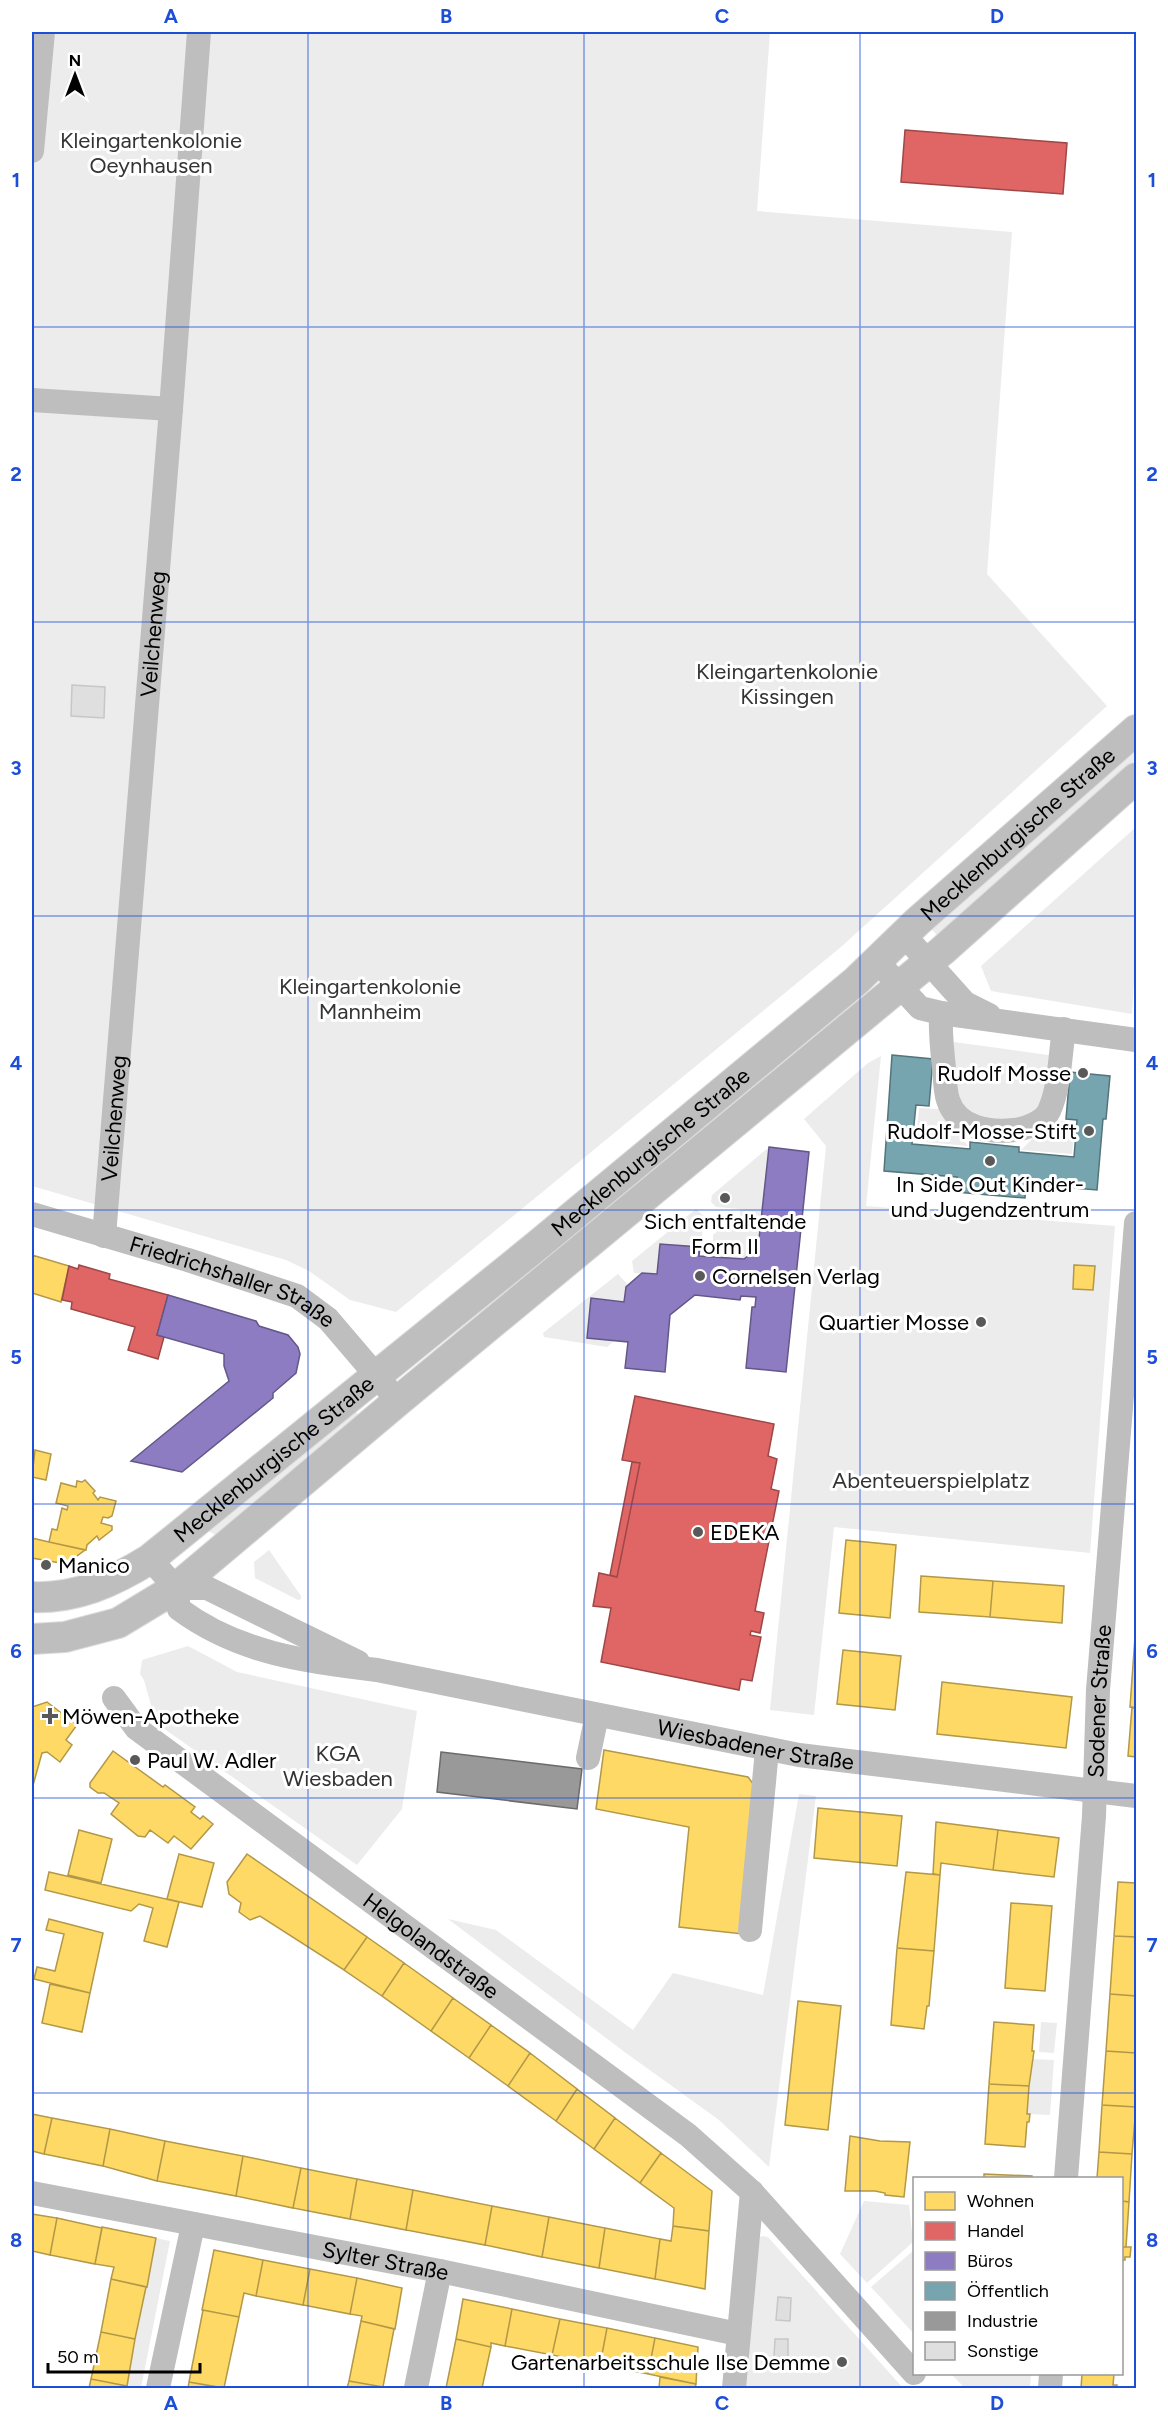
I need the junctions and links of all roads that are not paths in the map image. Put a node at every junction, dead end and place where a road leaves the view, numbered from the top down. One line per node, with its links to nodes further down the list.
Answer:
1 (43, 32): 3 (street)
2 (199, 32): 5 (street, Veilchenweg)
3 (32, 151)
4 (32, 400): 5 (street)
5 (171, 409): 18 (street, Veilchenweg)
6 (1137, 730): 8 (main road, Mecklenburgische Straße)
7 (1137, 778): 10 (main road, Mecklenburgische Straße)
8 (904, 935): 9 (main road, Mecklenburgische Straße); 10 (street)
9 (876, 961): 11 (street); 19 (main road, Mecklenburgische Straße)
10 (927, 963): 11 (main road, Mecklenburgische Straße); 13 (street)
11 (898, 986): 12 (street); 20 (main road, Mecklenburgische Straße)
12 (941, 1013): 13 (street); 14 (street)
13 (996, 1019): 14 (street)
14 (1064, 1029): 15 (street)
15 (1137, 1040)
16 (32, 1214): 18 (street, Friedrichshaller Straße)
17 (1137, 1223): 30 (street, Sodener Straße)
18 (104, 1236): 19 (street, Friedrichshaller Straße)
19 (378, 1376): 20 (street, Friedrichshaller Straße); 21 (main road, Mecklenburgische Straße)
20 (398, 1401): 22 (main road, Mecklenburgische Straße)
21 (150, 1559): 22 (street, Wiesbadener Straße); 23 (main road, Mecklenburgische Straße)
22 (176, 1588): 24 (main road, Mecklenburgische Straße); 25 (street, Wiesbadener Straße); 25 (street, Wiesbadener Straße)
23 (32, 1597)
24 (32, 1639)
25 (377, 1670): 27 (street, Wiesbadener Straße)
26 (114, 1698): 34 (street, Helgolandstraße)
27 (597, 1715): 28 (street, Wiesbadener Straße); 29 (street)
28 (767, 1750): 30 (street, Wiesbadener Straße); 32 (street)
29 (588, 1758)
30 (1095, 1791): 31 (street, Wiesbadener Straße); 33 (street, Sodener Straße)
31 (1137, 1796)
32 (750, 1930)
33 (1066, 2177)
34 (752, 2192): 38 (street); 39 (street, Helgolandstraße)
35 (32, 2193): 36 (street, Sylter Straße)
36 (193, 2225): 37 (street, Sylter Straße); 41 (street)
37 (440, 2271): 38 (street, Sylter Straße); 42 (street)
38 (738, 2334): 43 (street)
39 (913, 2371)
40 (917, 2375): 44 (street, Helgolandstraße)
41 (158, 2388)
42 (416, 2388)
43 (734, 2388)
44 (929, 2388)

